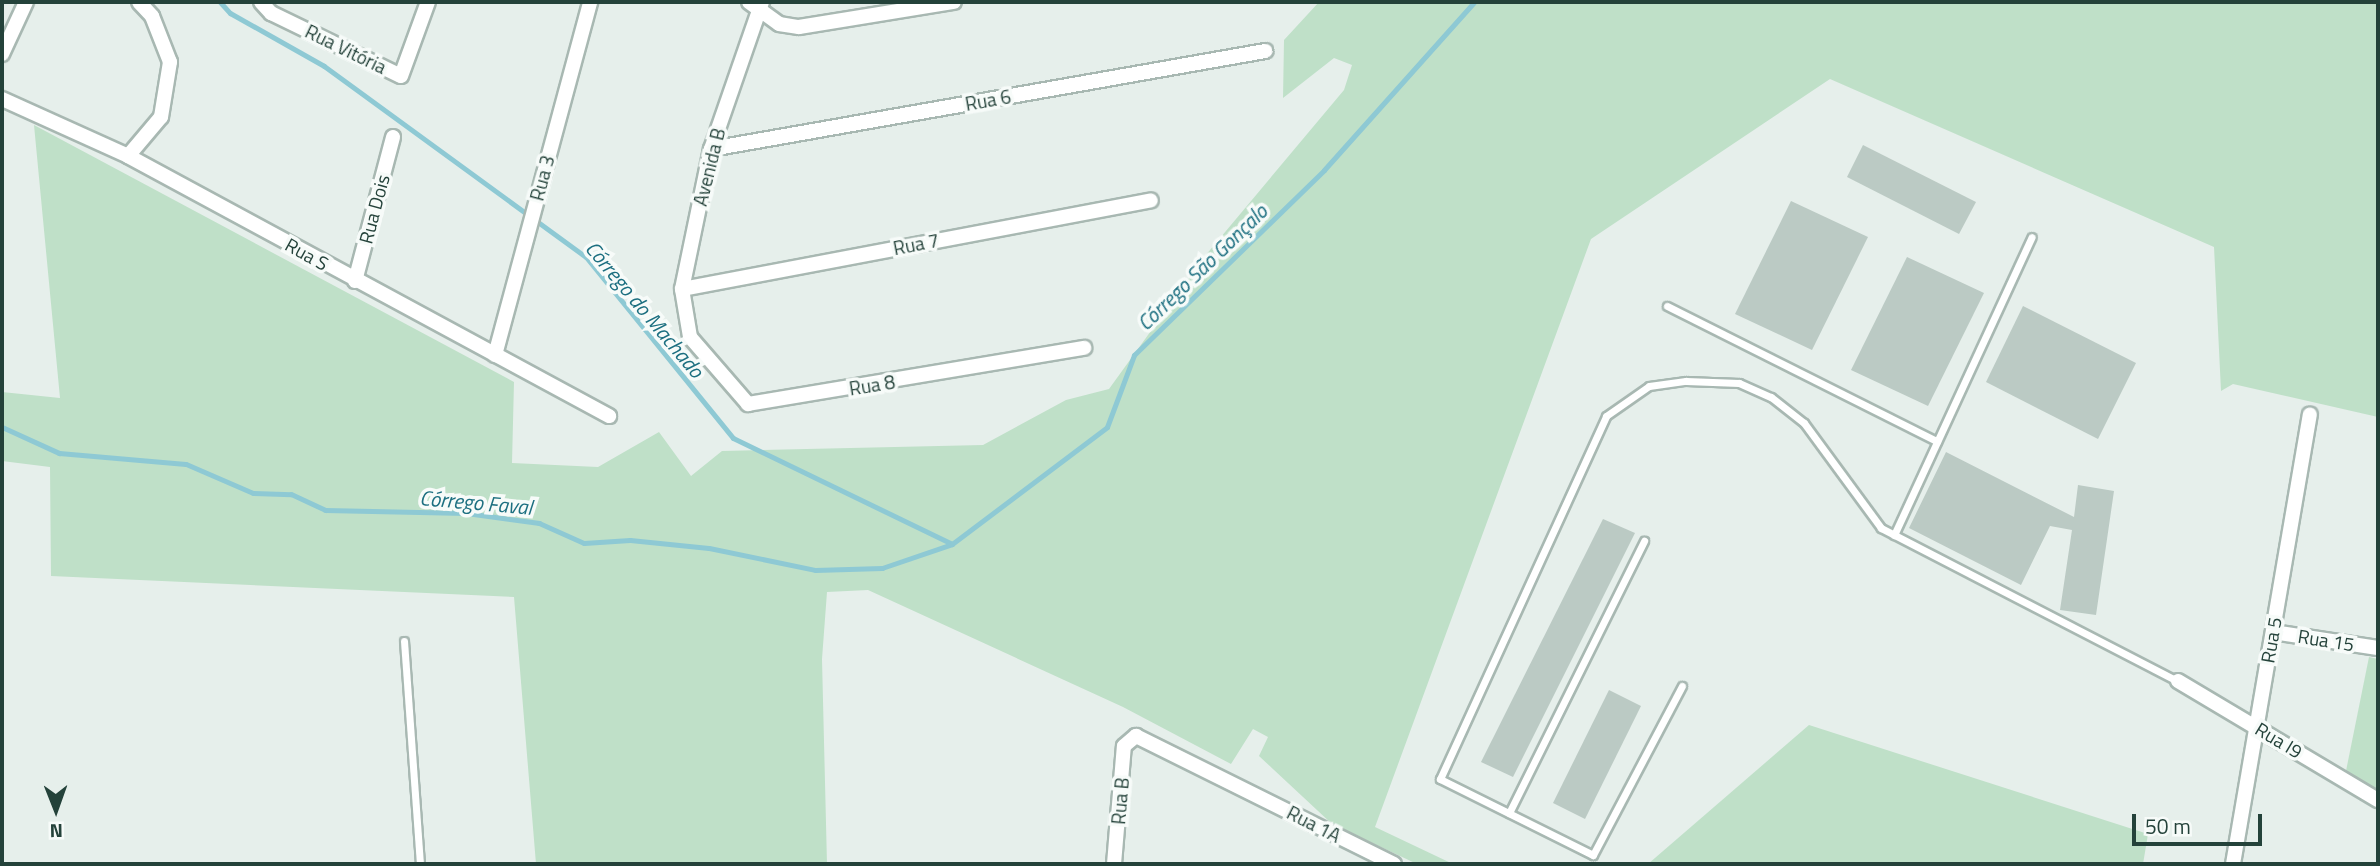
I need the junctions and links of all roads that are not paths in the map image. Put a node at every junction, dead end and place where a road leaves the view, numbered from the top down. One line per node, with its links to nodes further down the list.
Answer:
1 (26, 2): 9 (street)
2 (139, 2): 13 (street)
3 (261, 2): 4 (street, Rua Vitória)
4 (428, 2)
5 (590, 2): 21 (street, Rua 3)
6 (954, 2): 7 (street)
7 (757, 4): 12 (street, Avenida B)
8 (1265, 51): 12 (street, Rua 6)
9 (2, 54)
10 (2, 99): 13 (street, Rua S)
11 (393, 136): 16 (street, Rua Dois)
12 (711, 149): 17 (street, Avenida B)
13 (128, 156): 16 (street, Rua S)
14 (1151, 200): 17 (street, Rua 7)
15 (2032, 237): 24 (lane)
16 (355, 281): 21 (street, Rua S)
17 (682, 289): 19 (street, Avenida B)
18 (1667, 306): 24 (lane)
19 (690, 337): 20 (street, Rua 8)
20 (1084, 348)
21 (495, 355): 23 (street, Rua S)
22 (2310, 415): 27 (street, Rua 5)
23 (609, 416)
24 (1937, 440): 25 (lane)
25 (1894, 535): 30 (lane); 35 (lane)
26 (1644, 541): 35 (lane)
27 (2273, 632): 29 (street, Rua 15); 32 (street, Rua 5)
28 (404, 642): 36 (lane)
29 (2378, 648)
30 (2178, 681): 32 (street, Rua I9)
31 (1682, 686): 35 (lane)
32 (2255, 726): 34 (street, Rua I9); 39 (street, Rua 5)
33 (1128, 738): 37 (street, Rua B); 38 (street, Rua 1A)
34 (2378, 800)
35 (1510, 813)
36 (420, 864)
37 (1114, 864)
38 (1394, 864)
39 (2233, 864)

